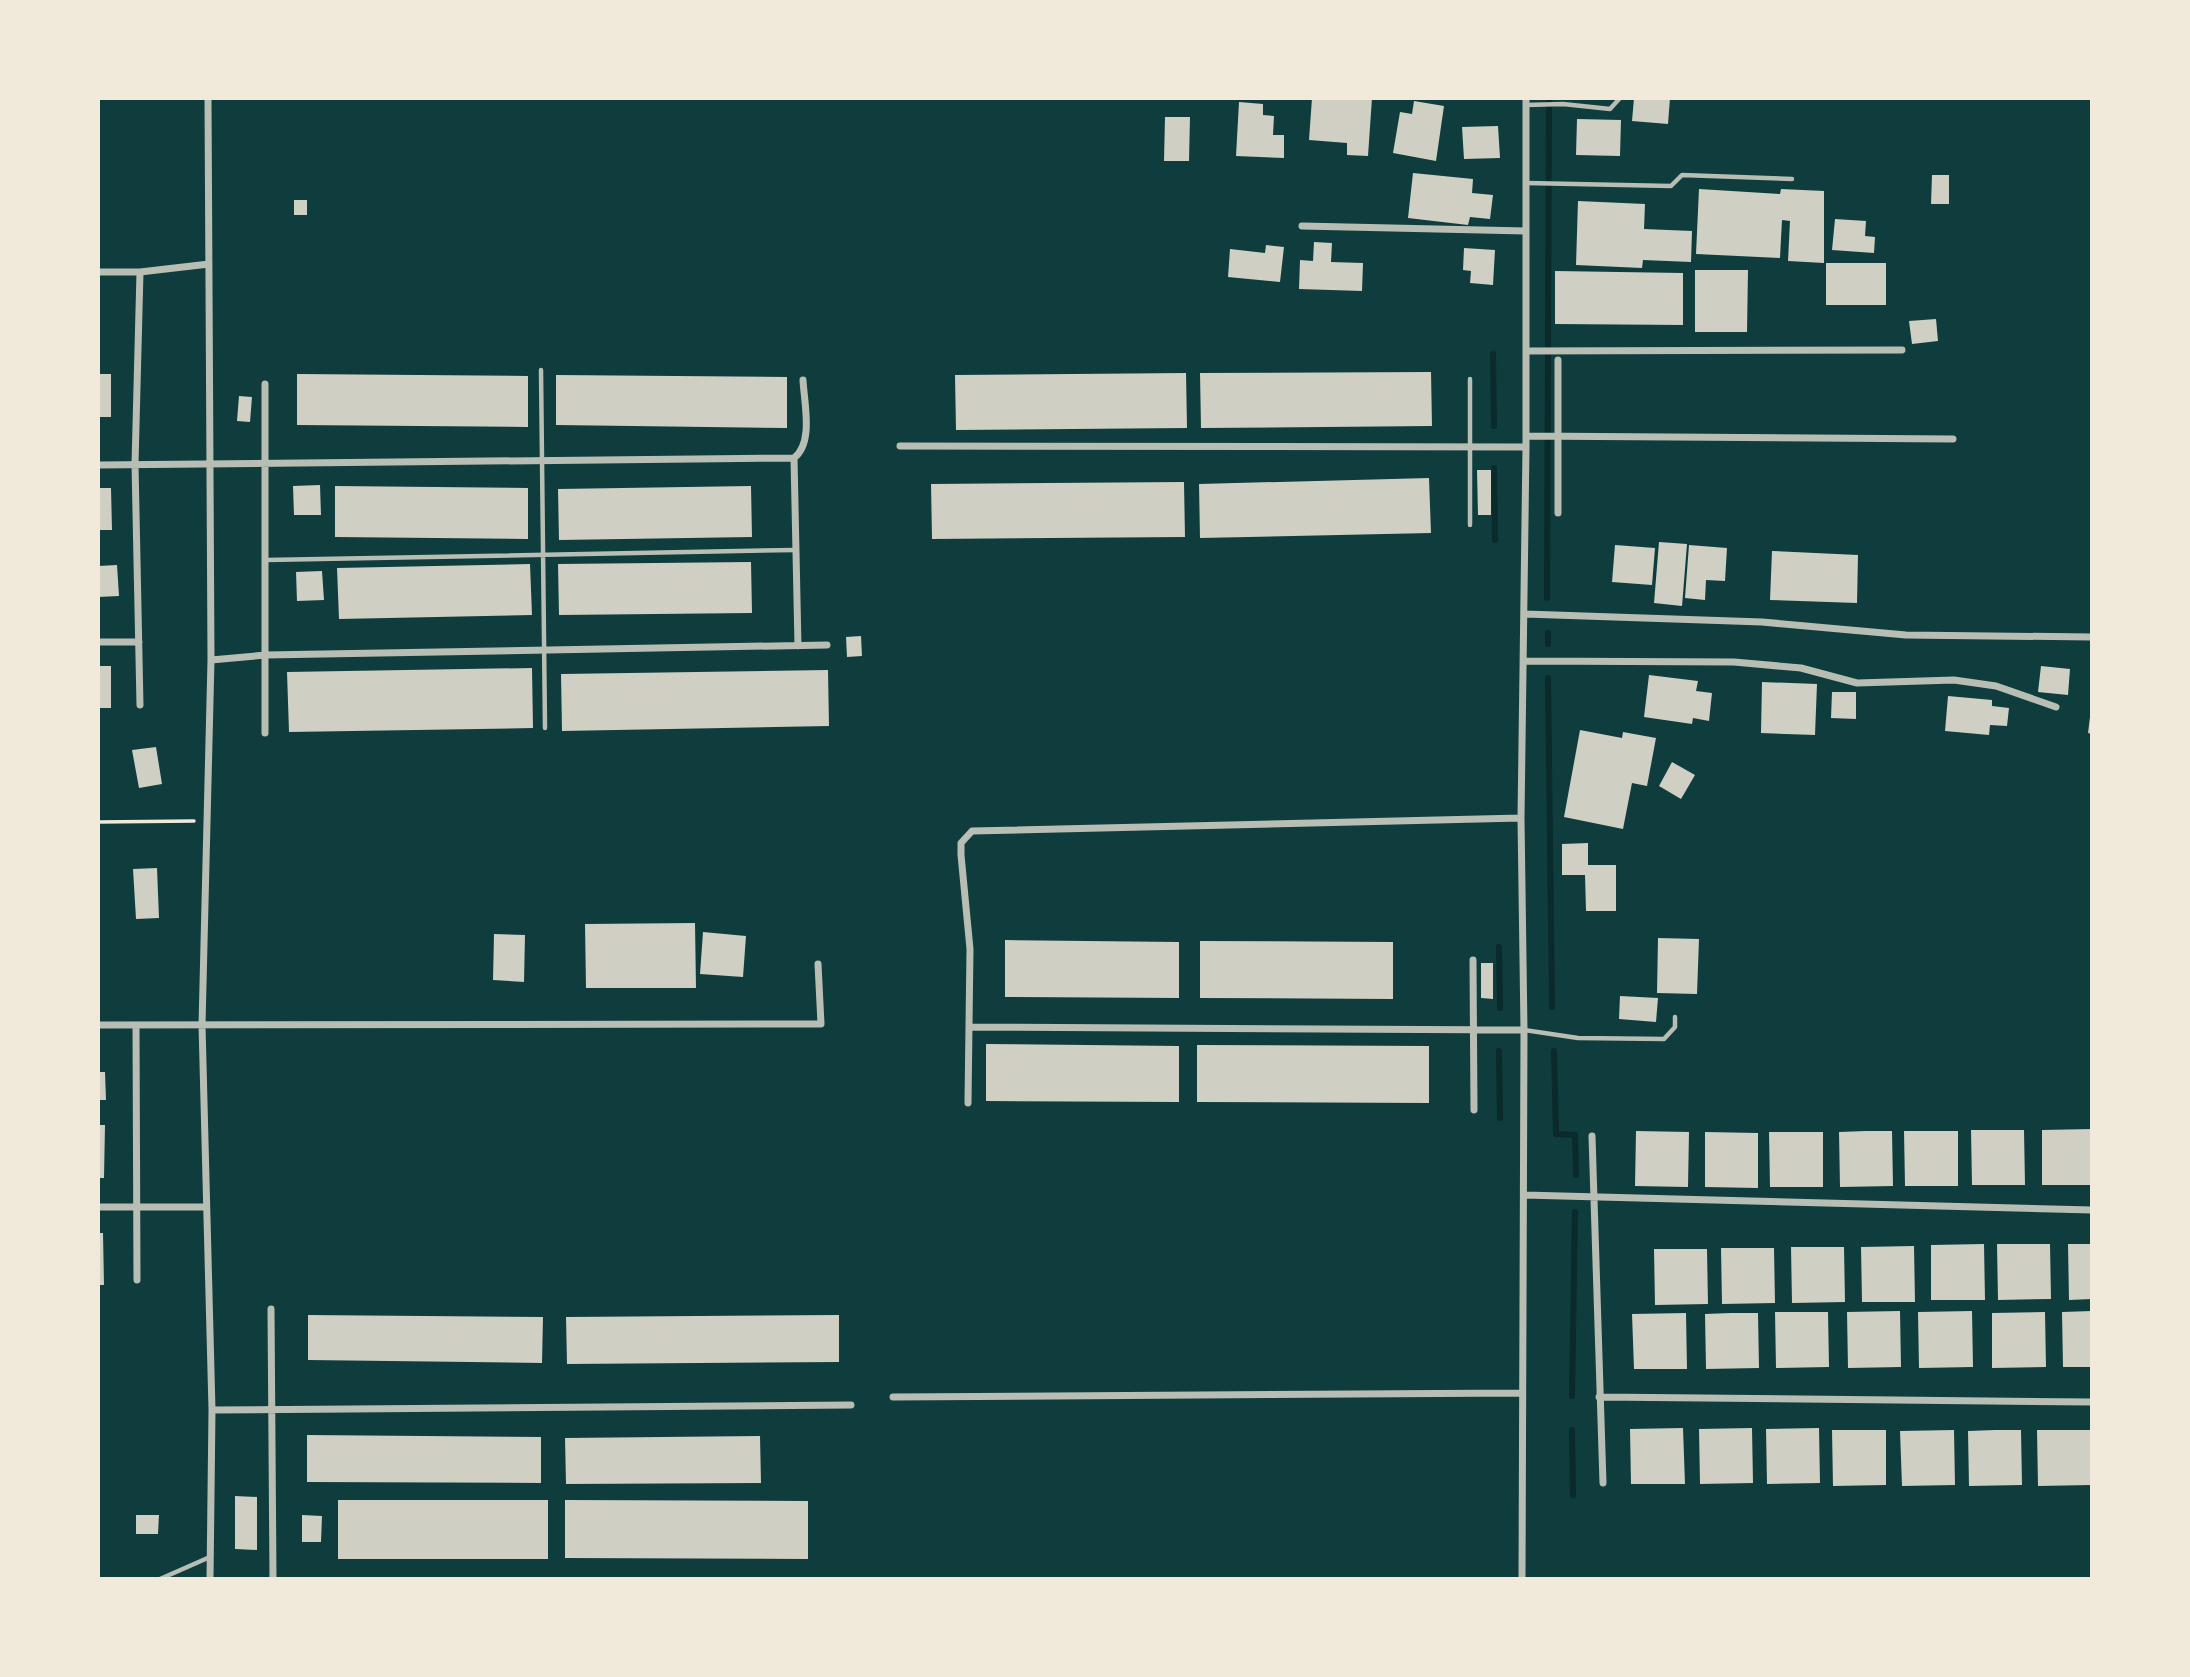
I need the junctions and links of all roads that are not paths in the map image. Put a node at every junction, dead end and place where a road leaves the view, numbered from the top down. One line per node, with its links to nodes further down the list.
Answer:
1 (208, 98): 8 (street)
2 (1620, 98): 3 (lane)
3 (1526, 102): 5 (street)
4 (1792, 179): 5 (lane)
5 (1526, 183): 7 (street)
6 (1302, 226): 7 (street)
7 (1526, 231): 12 (street)
8 (209, 264): 10 (street); 29 (street)
9 (98, 272): 10 (street)
10 (140, 272): 27 (street)
11 (1902, 350): 12 (street)
12 (1529, 351): 18 (street)
13 (1558, 360): 19 (street)
14 (541, 370): 25 (lane)
15 (1470, 379): 22 (lane)
16 (803, 380): 24 (street)
17 (265, 384): 28 (street)
18 (1526, 436): 19 (street); 23 (street)
19 (1558, 436): 20 (street); 30 (street)
20 (1953, 439)
21 (900, 446): 22 (street)
22 (1470, 447): 23 (street); 31 (lane)
23 (1526, 447): 35 (street)
24 (793, 458): 25 (street); 32 (street)
25 (542, 461): 28 (street); 33 (lane)
26 (98, 464): 27 (street)
27 (135, 464): 29 (street); 38 (street)
28 (264, 464): 29 (street); 34 (street)
29 (209, 465): 43 (street)
30 (1558, 513)
31 (1470, 525)
32 (795, 550): 33 (lane); 40 (street)
33 (544, 553): 34 (lane); 41 (lane)
34 (265, 560): 42 (street)
35 (1525, 614): 36 (street); 44 (street)
36 (2092, 637)
37 (98, 642): 38 (street)
38 (139, 642): 45 (street)
39 (827, 645): 40 (street)
40 (799, 646): 41 (street)
41 (545, 650): 42 (street); 47 (lane)
42 (266, 656): 43 (street); 48 (street)
43 (211, 660): 55 (street)
44 (1524, 661): 46 (street); 49 (street)
45 (139, 705)
46 (2056, 707)
47 (545, 728)
48 (265, 733)
49 (1521, 818): 56 (street); 58 (street)
50 (1473, 960): 57 (street)
51 (818, 964): 55 (street)
52 (1675, 1017): 58 (lane)
53 (98, 1025): 54 (street)
54 (136, 1025): 55 (street); 65 (street)
55 (202, 1025): 66 (street)
56 (969, 1027): 57 (street); 59 (street)
57 (1473, 1030): 58 (street); 60 (street)
58 (1524, 1030): 62 (street)
59 (968, 1103)
60 (1474, 1110)
61 (1592, 1136): 63 (street)
62 (1524, 1195): 63 (street); 70 (street)
63 (1592, 1198): 67 (street); 72 (street)
64 (98, 1207): 65 (street)
65 (136, 1207): 66 (street); 68 (street)
66 (205, 1207): 75 (street)
67 (2092, 1210)
68 (137, 1280)
69 (271, 1309): 76 (street)
70 (1522, 1393): 71 (street); 82 (street)
71 (893, 1397)
72 (1599, 1397): 73 (street); 77 (street)
73 (2092, 1402)
74 (851, 1405): 76 (street)
75 (212, 1410): 76 (street); 78 (street)
76 (272, 1411): 81 (street)
77 (1603, 1483)
78 (210, 1557): 79 (lane); 80 (street)
79 (160, 1579)
80 (210, 1579)
81 (273, 1579)
82 (1522, 1579)

